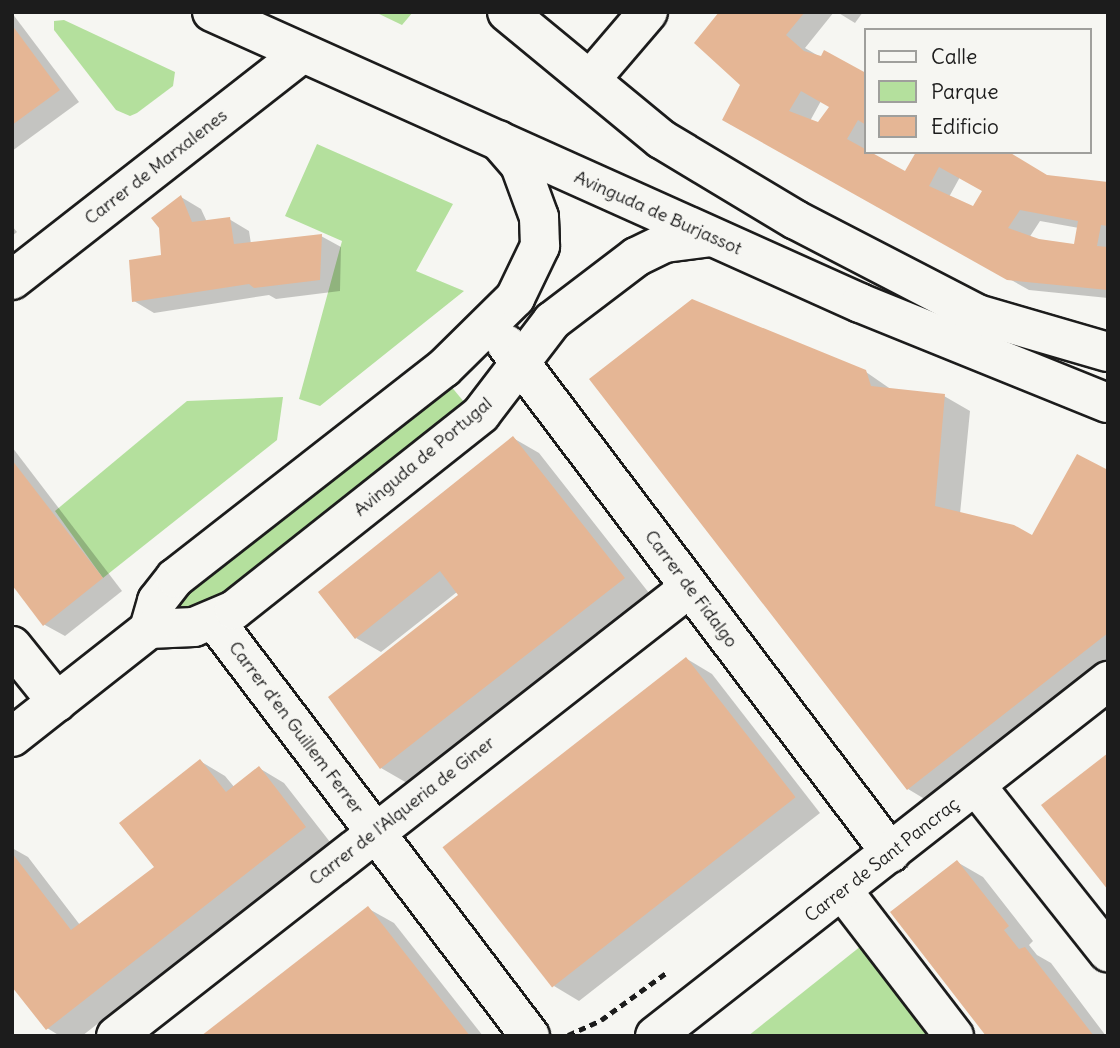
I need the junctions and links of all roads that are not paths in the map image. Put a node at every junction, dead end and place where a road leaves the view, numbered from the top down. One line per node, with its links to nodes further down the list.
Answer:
1 (212, 12): 4 (street, Avinguda de Burjassot)
2 (507, 12): 5 (street)
3 (648, 12): 5 (street)
4 (300, 54): 6 (street, Avinguda de Burjassot); 8 (street, Carrer de Marxalenes)
5 (590, 80): 10 (street)
6 (498, 140): 7 (street, Avinguda de Burjassot); 9 (street)
7 (710, 237): 11 (street, Avinguda de Portugal); 12 (street, Avinguda de Burjassot)
8 (12, 280)
9 (484, 333): 11 (street, Carrer de Fidalgo); 15 (street)
10 (1108, 352)
11 (521, 360): 13 (street, Carrer de Fidalgo); 14 (street, Avinguda de Portugal)
12 (1108, 403)
13 (689, 588): 21 (street, Carrer de l'Alqueria de Giner); 22 (street, Carrer de Fidalgo)
14 (215, 621): 15 (street, Avinguda de Portugal); 21 (street, Carrer d'en Guillem Ferrer)
15 (149, 629): 18 (street)
16 (12, 646): 18 (street)
17 (1108, 681): 20 (street, Carrer de Sant Pancraç)
18 (57, 702): 19 (street)
19 (12, 737)
20 (977, 787): 22 (street, Carrer de Sant Pancraç); 24 (street)
21 (376, 832): 26 (street, Carrer de l'Alqueria de Giner); 27 (street, Carrer d'en Guillem Ferrer)
22 (891, 853): 23 (street, Carrer de Sant Pancraç)
23 (842, 890): 25 (street, Carrer de Sant Pancraç); 28 (street)
24 (1108, 952)
25 (668, 1032)
26 (116, 1036)
27 (530, 1036)
28 (954, 1036)

